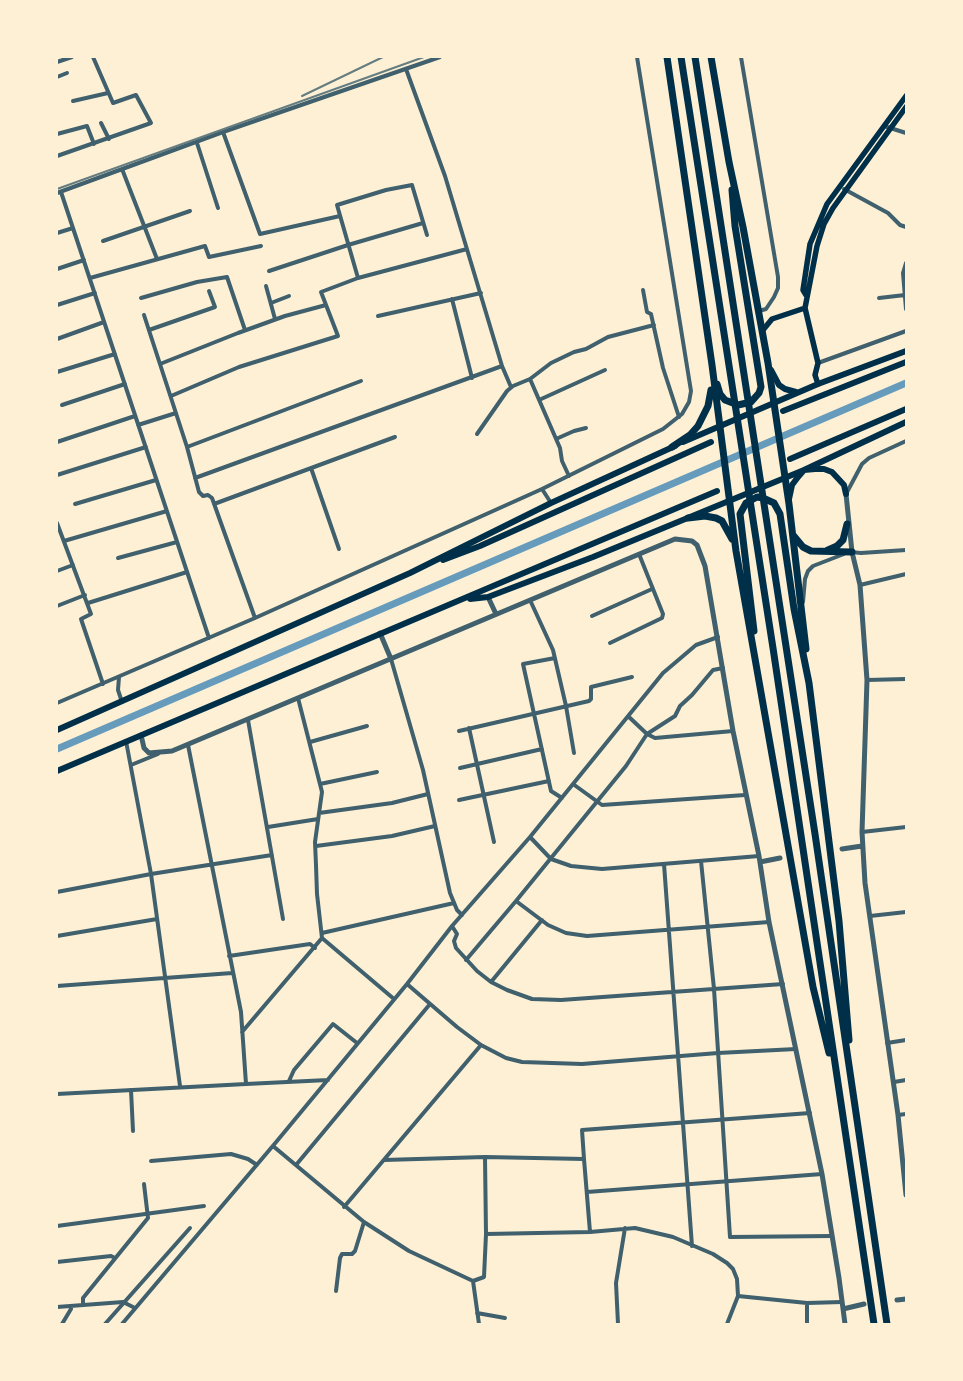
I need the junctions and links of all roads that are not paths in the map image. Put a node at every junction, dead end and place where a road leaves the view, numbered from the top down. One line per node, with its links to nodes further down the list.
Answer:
1 (72, 57): 10 (street)
2 (93, 57): 14 (street)
3 (440, 57): 11 (street)
4 (636, 57): 106 (street)
5 (667, 57): 87 (highway)
6 (681, 57): 282 (highway)
7 (695, 57): 281 (highway)
8 (711, 57): 29 (highway)
9 (741, 57): 70 (street)
10 (57, 62)
11 (406, 69): 22 (street); 46 (street)
12 (67, 73): 13 (street)
13 (57, 77)
14 (108, 93): 16 (street); 25 (street)
15 (906, 96): 17 (main road)
16 (73, 101)
17 (903, 103): 20 (main road)
18 (906, 107): 21 (main road)
19 (101, 123): 25 (street)
20 (884, 126): 21 (street); 31 (main road)
21 (892, 128): 23 (street); 32 (main road)
22 (223, 132): 26 (street); 36 (street)
23 (906, 133)
24 (57, 134): 27 (street)
25 (109, 139): 27 (street)
26 (197, 143): 30 (street); 34 (street)
27 (94, 144): 28 (street)
28 (57, 155)
29 (729, 162): 70 (highway); 87 (highway)
30 (122, 169): 33 (street); 38 (street)
31 (840, 186): 32 (street); 61 (main road)
32 (847, 190): 39 (street); 61 (main road)
33 (59, 193): 40 (street)
34 (218, 208)
35 (190, 211): 38 (street)
36 (340, 216): 37 (street); 44 (street)
37 (423, 224): 42 (street); 44 (street)
38 (144, 226): 43 (street); 47 (street)
39 (906, 227)
40 (73, 228): 41 (street); 48 (street)
41 (57, 234)
42 (427, 235)
43 (103, 240)
44 (348, 245): 51 (street); 53 (street)
45 (261, 246): 47 (street)
46 (467, 249): 53 (street); 57 (street)
47 (157, 259): 52 (street)
48 (84, 260): 50 (street); 52 (street)
49 (906, 263): 59 (street)
50 (57, 269)
51 (269, 271)
52 (90, 278): 58 (street)
53 (358, 278): 67 (street)
54 (266, 286): 65 (street)
55 (643, 290): 75 (street)
56 (209, 291): 76 (street)
57 (481, 292): 64 (street); 88 (street)
58 (95, 293): 66 (street); 74 (street)
59 (904, 295): 63 (street); 69 (street)
60 (289, 296): 65 (street)
61 (806, 296): 68 (main road)
62 (141, 298): 77 (street)
63 (879, 298)
64 (452, 299): 72 (street); 91 (street)
65 (271, 303): 73 (street)
66 (57, 305)
67 (326, 305): 73 (street); 98 (street)
68 (805, 308): 78 (main road); 85 (main road)
69 (906, 309)
70 (759, 311): 78 (highway)
71 (144, 315): 76 (street)
72 (378, 316)
73 (275, 319): 77 (street)
74 (104, 322): 80 (street); 82 (street)
75 (654, 325): 92 (street); 106 (street)
76 (149, 330): 86 (street)
77 (245, 330): 86 (street)
78 (762, 330): 84 (highway)
79 (906, 331): 85 (street)
80 (57, 339)
81 (906, 351): 95 (highway)
82 (115, 354): 90 (street); 94 (street)
83 (906, 362): 103 (highway)
84 (768, 363): 97 (highway); 101 (highway)
85 (818, 363): 95 (main road)
86 (160, 364): 98 (street)
87 (712, 365): 110 (highway); 119 (highway)
88 (502, 366): 91 (street); 96 (street)
89 (605, 370): 99 (street)
90 (57, 372)
91 (472, 378): 126 (street)
92 (530, 379): 96 (street); 99 (street)
93 (361, 381): 118 (street)
94 (125, 384): 100 (street); 105 (street)
95 (818, 384): 97 (highway)
96 (511, 387): 111 (street)
97 (798, 392): 101 (highway)
98 (171, 396): 104 (street)
99 (539, 400): 113 (street)
100 (62, 405)
101 (774, 405): 110 (highway); 123 (highway)
102 (906, 409): 120 (highway)
103 (783, 411)
104 (176, 413): 108 (street); 118 (street)
105 (135, 416): 108 (street); 115 (street)
106 (679, 417): 125 (street)
107 (906, 422): 122 (highway)
108 (138, 425): 117 (street)
109 (586, 428): 113 (street)
110 (719, 429): 119 (highway); 131 (highway)
111 (477, 434)
112 (395, 437): 121 (street)
113 (556, 439): 125 (street)
114 (906, 441): 130 (street)
115 (57, 442)
116 (710, 442): 154 (highway)
117 (146, 447): 124 (street); 127 (street)
118 (187, 447): 126 (street)
119 (672, 447): 132 (highway)
120 (790, 460)
121 (311, 468): 134 (street); 144 (street)
122 (804, 470): 123 (highway); 130 (highway); 135 (highway)
123 (785, 474): 131 (highway); 135 (highway)
124 (57, 475)
125 (569, 476): 128 (street)
126 (195, 478): 134 (street)
127 (156, 480): 133 (street); 136 (street)
128 (542, 490): 132 (street); 167 (street)
129 (717, 491): 160 (highway)
130 (846, 494): 139 (street)
131 (729, 498): 137 (highway); 146 (highway)
132 (551, 503): 154 (highway)
133 (75, 504)
134 (214, 504): 167 (street)
135 (789, 504): 140 (highway)
136 (166, 511): 142 (street); 143 (street)
137 (688, 518): 146 (highway); 159 (highway)
138 (57, 523): 141 (street)
139 (848, 524): 147 (highway); 148 (street)
140 (792, 533): 147 (highway); 164 (highway)
141 (59, 535): 142 (street)
142 (64, 541): 151 (street)
143 (177, 542): 150 (street); 153 (street)
144 (338, 549)
145 (906, 550): 148 (street)
146 (736, 551): 175 (highway)
147 (820, 551): 148 (highway)
148 (852, 552): 156 (street); 164 (street)
149 (639, 554): 157 (street); 161 (street); 169 (street)
150 (118, 558)
151 (73, 565): 152 (street); 158 (street)
152 (57, 571)
153 (187, 572): 162 (street); 170 (street)
154 (410, 573): 183 (highway)
155 (906, 574): 156 (street)
156 (860, 585): 179 (street)
157 (652, 589): 166 (street); 171 (street)
158 (85, 595): 162 (street); 163 (street)
159 (488, 597): 160 (highway); 165 (street)
160 (463, 600): 168 (highway)
161 (530, 600): 165 (street); 172 (street)
162 (88, 603): 181 (street)
163 (57, 606)
164 (802, 612): 180 (highway)
165 (496, 614): 173 (street)
166 (592, 616)
167 (255, 618): 170 (street)
168 (380, 633): 173 (street); 195 (highway)
169 (718, 637): 174 (street); 187 (street)
170 (209, 638): 176 (street)
171 (610, 643)
172 (555, 658): 185 (street); 186 (street)
173 (390, 660): 182 (street); 210 (street)
174 (723, 668): 193 (street); 194 (street)
175 (758, 674): 180 (highway); 282 (highway)
176 (119, 676): 181 (street); 183 (street)
177 (632, 677): 185 (street)
178 (906, 679): 179 (street)
179 (867, 680): 221 (street)
180 (809, 683): 281 (highway)
181 (103, 684): 184 (street)
182 (298, 698): 188 (street); 197 (street)
183 (122, 702): 191 (highway)
184 (57, 703)
185 (566, 706): 186 (street); 200 (street)
186 (533, 714): 190 (street); 199 (street)
187 (629, 717): 194 (street); 209 (street)
188 (248, 720): 198 (street); 219 (street)
189 (366, 726): 197 (street)
190 (469, 728): 192 (street); 202 (street)
191 (57, 730)
192 (460, 730)
193 (733, 731): 194 (street); 212 (street)
194 (648, 734): 215 (street)
195 (141, 735): 196 (highway); 201 (street)
196 (126, 741): 203 (street); 205 (highway)
197 (310, 742): 208 (street)
198 (188, 745): 201 (street); 233 (street)
199 (542, 749): 202 (street); 207 (street)
200 (574, 753)
201 (158, 754): 203 (street)
202 (477, 764): 204 (street); 211 (street)
203 (131, 765): 235 (street)
204 (460, 768)
205 (57, 771)
206 (378, 772): 208 (street)
207 (548, 781): 211 (street); 213 (street)
208 (320, 784): 216 (street)
209 (573, 784): 213 (street); 215 (street)
210 (428, 794): 216 (street); 218 (street)
211 (484, 795): 214 (street); 223 (street)
212 (745, 795): 215 (street); 228 (street)
213 (562, 798): 222 (street)
214 (459, 800)
215 (596, 802): 230 (street)
216 (319, 812): 217 (street)
217 (318, 819): 219 (street); 224 (street)
218 (435, 826): 224 (street); 238 (street)
219 (268, 827): 227 (street)
220 (906, 827): 221 (street)
221 (862, 832): 225 (street)
222 (530, 837): 230 (street); 240 (street)
223 (494, 842)
224 (316, 846): 249 (street)
225 (862, 846): 226 (street); 241 (street)
226 (842, 849)
227 (272, 855): 233 (street); 243 (street)
228 (759, 856): 231 (street); 232 (street)
229 (780, 858): 232 (street)
230 (551, 859): 234 (street); 237 (street)
231 (702, 861): 234 (street); 247 (street)
232 (760, 862): 245 (street)
233 (210, 864): 235 (street); 253 (street)
234 (664, 864): 248 (street)
235 (151, 874): 236 (street); 242 (street)
236 (57, 892)
237 (516, 901): 244 (street); 254 (street)
238 (454, 903): 240 (street); 249 (street)
239 (906, 912): 241 (street)
240 (462, 915): 246 (street)
241 (870, 916): 268 (street)
242 (157, 919): 250 (street); 256 (street)
243 (283, 919)
244 (542, 920): 248 (street); 257 (street)
245 (769, 922): 247 (street); 259 (street)
246 (452, 926): 254 (street); 258 (street)
247 (708, 928): 248 (street); 261 (street)
248 (670, 929): 262 (street)
249 (322, 933): 251 (street)
250 (57, 936)
251 (322, 938): 252 (street); 263 (street)
252 (315, 948): 253 (street); 265 (street)
253 (229, 956): 255 (street)
254 (466, 960): 257 (street)
255 (232, 973): 256 (street); 265 (street)
256 (166, 979): 260 (street); 278 (street)
257 (491, 982): 262 (street)
258 (407, 984): 263 (street); 264 (street)
259 (782, 984): 261 (street); 270 (street)
260 (57, 986)
261 (714, 989): 262 (street); 271 (street)
262 (674, 992): 272 (street)
263 (394, 999): 267 (street)
264 (430, 1004): 269 (street); 295 (street)
265 (242, 1032): 277 (street)
266 (906, 1040): 268 (street)
267 (357, 1043): 273 (street); 275 (street)
268 (887, 1043): 276 (street)
269 (481, 1045): 272 (street); 292 (street)
270 (796, 1049): 271 (street); 283 (street)
271 (718, 1053): 272 (street); 286 (street)
272 (678, 1056): 287 (street)
273 (328, 1080): 275 (street); 289 (street)
274 (906, 1080): 276 (street)
275 (289, 1082): 277 (street)
276 (894, 1082): 285 (street)
277 (246, 1084): 278 (street)
278 (180, 1086): 279 (street)
279 (131, 1090): 280 (street); 288 (street)
280 (57, 1094)
281 (853, 1096): 341 (highway)
282 (840, 1098): 340 (highway)
283 (810, 1113): 286 (street); 297 (street)
284 (906, 1114): 285 (street)
285 (898, 1115): 296 (street)
286 (723, 1118): 287 (street); 298 (street)
287 (682, 1122): 291 (street); 300 (street)
288 (133, 1131)
289 (273, 1146): 294 (street); 295 (street)
290 (484, 1157): 291 (street); 292 (street); 311 (street)
291 (584, 1159): 301 (street)
292 (384, 1160): 304 (street)
293 (151, 1161): 294 (street)
294 (257, 1165): 328 (street)
295 (296, 1165): 304 (street)
296 (905, 1172): 302 (street)
297 (822, 1174): 298 (street); 312 (street)
298 (726, 1180): 300 (street); 312 (street)
299 (144, 1184): 305 (street)
300 (688, 1184): 301 (street); 313 (street)
301 (587, 1192): 310 (street)
302 (906, 1195)
303 (204, 1206): 305 (street)
304 (344, 1207): 306 (street)
305 (148, 1213): 307 (street); 314 (street)
306 (364, 1222): 316 (street); 317 (street)
307 (57, 1226)
308 (190, 1228): 321 (street)
309 (625, 1228): 310 (street); 313 (street); 336 (street)
310 (590, 1232): 311 (street)
311 (486, 1234): 316 (street)
312 (832, 1236): 322 (street)
313 (692, 1246): 318 (street)
314 (115, 1258): 315 (street); 325 (street)
315 (57, 1262)
316 (473, 1281): 330 (street)
317 (336, 1291)
318 (738, 1296): 323 (street); 337 (street)
319 (906, 1299): 320 (street)
320 (897, 1300)
321 (123, 1302): 325 (street); 328 (street); 333 (street)
322 (842, 1302): 323 (street); 329 (street)
323 (807, 1303): 338 (street)
324 (864, 1304): 329 (street)
325 (82, 1305): 326 (street)
326 (72, 1306): 327 (street); 332 (street)
327 (57, 1307)
328 (135, 1308): 334 (street)
329 (843, 1309): 339 (street)
330 (477, 1313): 331 (street); 335 (street)
331 (505, 1318)
332 (62, 1324)
333 (105, 1324)
334 (122, 1324)
335 (479, 1324)
336 (618, 1324)
337 (727, 1324)
338 (807, 1324)
339 (845, 1324)
340 (874, 1324)
341 (887, 1324)

